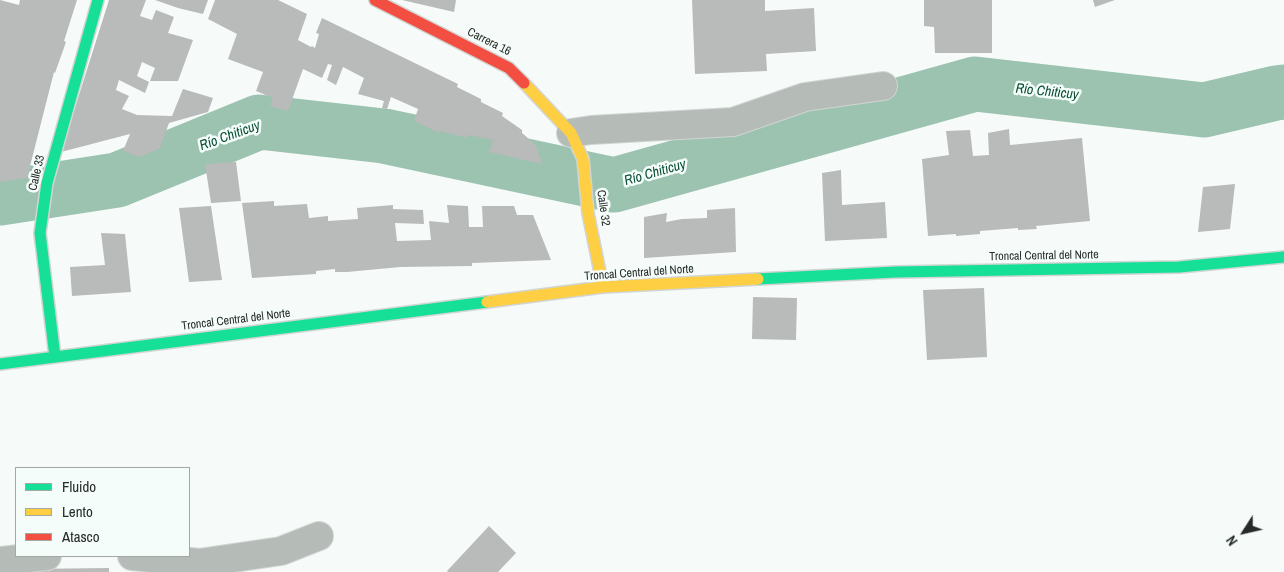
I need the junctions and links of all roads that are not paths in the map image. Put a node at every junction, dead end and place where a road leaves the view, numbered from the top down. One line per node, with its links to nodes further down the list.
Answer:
1 (98, 0): 7 (main road, Calle 33)
2 (375, 0): 4 (main road, Carrera 16)
3 (883, 86): 4 (street)
4 (571, 133): 6 (main road, Calle 32)
5 (1284, 257): 6 (main road, Troncal Central del Norte)
6 (603, 288): 7 (main road, Troncal Central del Norte)
7 (55, 357): 8 (main road, Troncal Central del Norte)
8 (0, 364)
9 (319, 536): 11 (street)
10 (38, 557): 12 (street)
11 (142, 557)
12 (0, 561)

